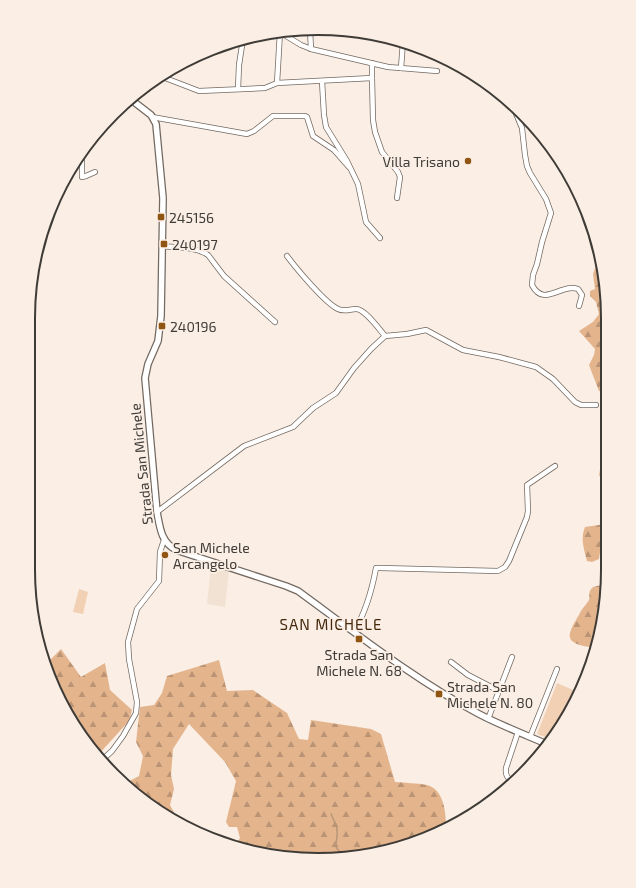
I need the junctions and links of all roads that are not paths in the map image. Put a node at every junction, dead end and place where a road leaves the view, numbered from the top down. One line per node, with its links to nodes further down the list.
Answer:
1 (310, 35): 6 (street)
2 (279, 37): 13 (street)
3 (288, 37): 6 (street)
4 (242, 46): 14 (street)
5 (403, 48): 8 (street)
6 (311, 49): 7 (street)
7 (372, 64): 8 (street); 10 (street)
8 (401, 68): 9 (street)
9 (438, 70)
10 (372, 78): 12 (street); 21 (street)
11 (168, 79): 14 (street)
12 (322, 81): 13 (street); 19 (street)
13 (277, 83): 14 (street)
14 (238, 88)
15 (134, 102): 16 (street)
16 (152, 117): 19 (street); 23 (street, Strada San Michele)
17 (518, 118): 25 (street)
18 (82, 162): 20 (street)
19 (350, 167): 22 (street)
20 (95, 172)
21 (397, 198)
22 (380, 238)
23 (162, 246): 26 (street); 30 (street, Strada San Michele)
24 (287, 256): 27 (street)
25 (579, 306)
26 (275, 322)
27 (385, 336): 28 (street); 30 (street)
28 (596, 405)
29 (555, 466): 32 (street)
30 (157, 512): 31 (street, Strada San Michele)
31 (164, 540): 32 (street, Strada San Michele); 41 (street)
32 (354, 632): 37 (street, Strada San Michele)
33 (512, 657): 36 (street)
34 (451, 662): 36 (street)
35 (557, 669): 39 (street)
36 (499, 691): 37 (street)
37 (488, 719): 38 (street, Strada San Michele)
38 (518, 732): 39 (street, Strada San Michele); 42 (street)
39 (530, 737): 40 (street, Strada San Michele)
40 (543, 742)
41 (105, 756)
42 (509, 779)

